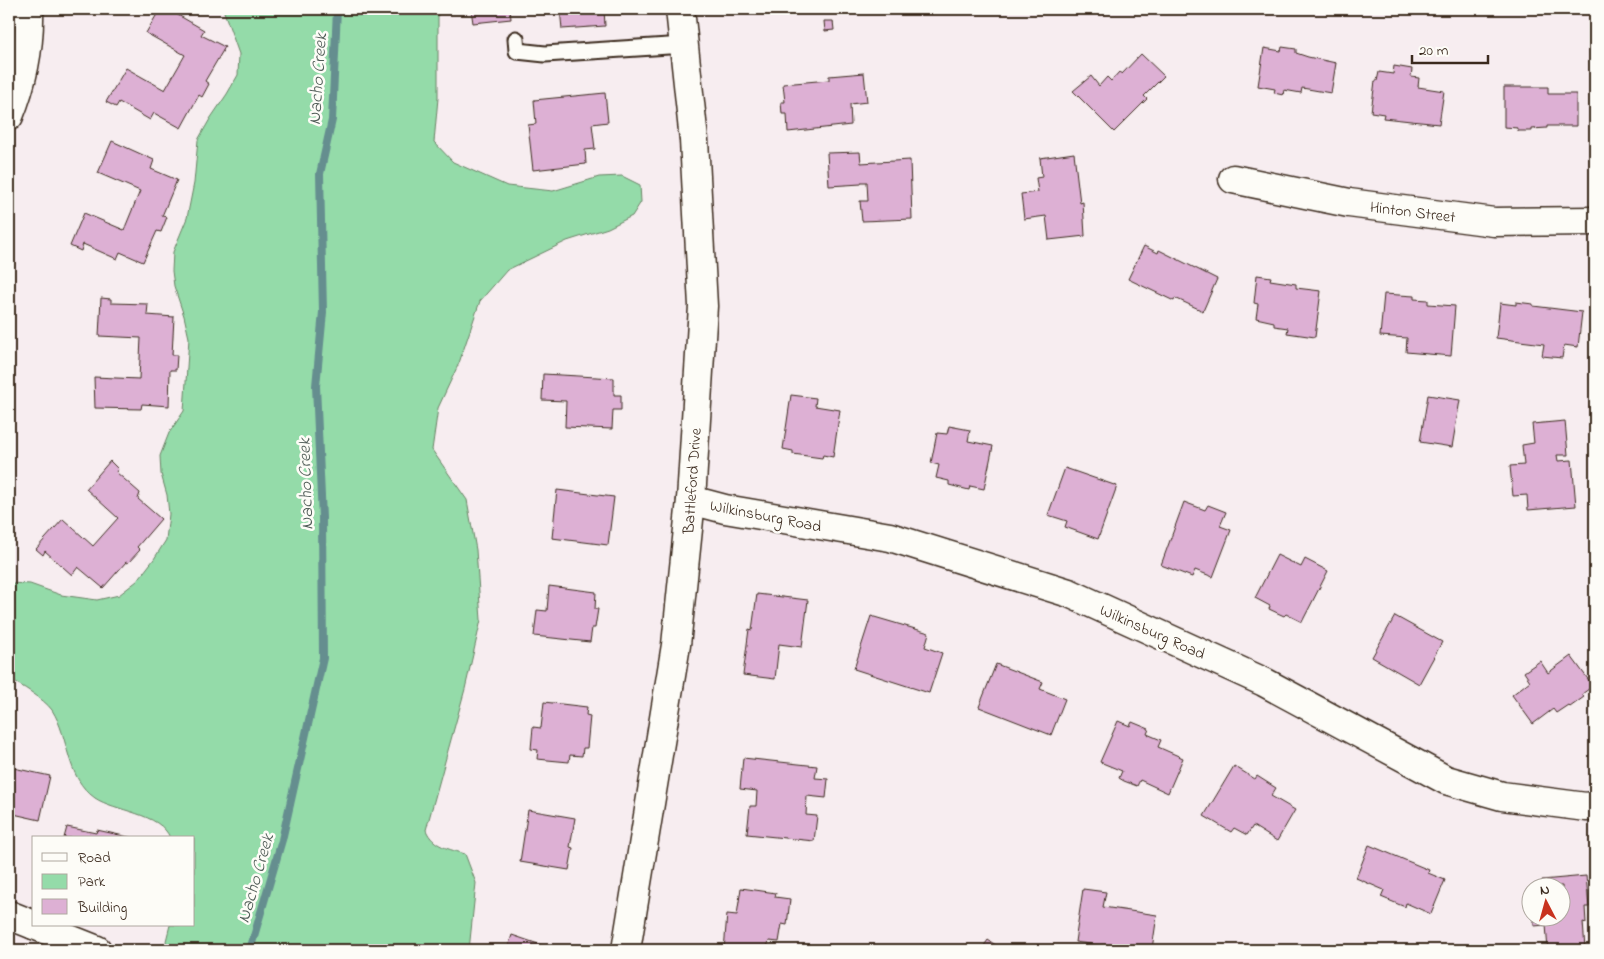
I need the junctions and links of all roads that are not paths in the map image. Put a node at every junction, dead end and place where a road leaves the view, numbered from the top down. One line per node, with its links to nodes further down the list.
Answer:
1 (29, 9): 5 (street)
2 (680, 9): 4 (street, Battleford Drive)
3 (516, 39): 4 (lane)
4 (684, 45): 8 (street, Battleford Drive)
5 (9, 116)
6 (1233, 179): 7 (street, Hinton Street)
7 (1595, 222)
8 (691, 500): 9 (street, Wilkinsburg Road); 14 (street, Battleford Drive)
9 (1595, 806)
10 (9, 915): 11 (street)
11 (32, 924)
12 (37, 926): 13 (street)
13 (97, 950)
14 (626, 950)

